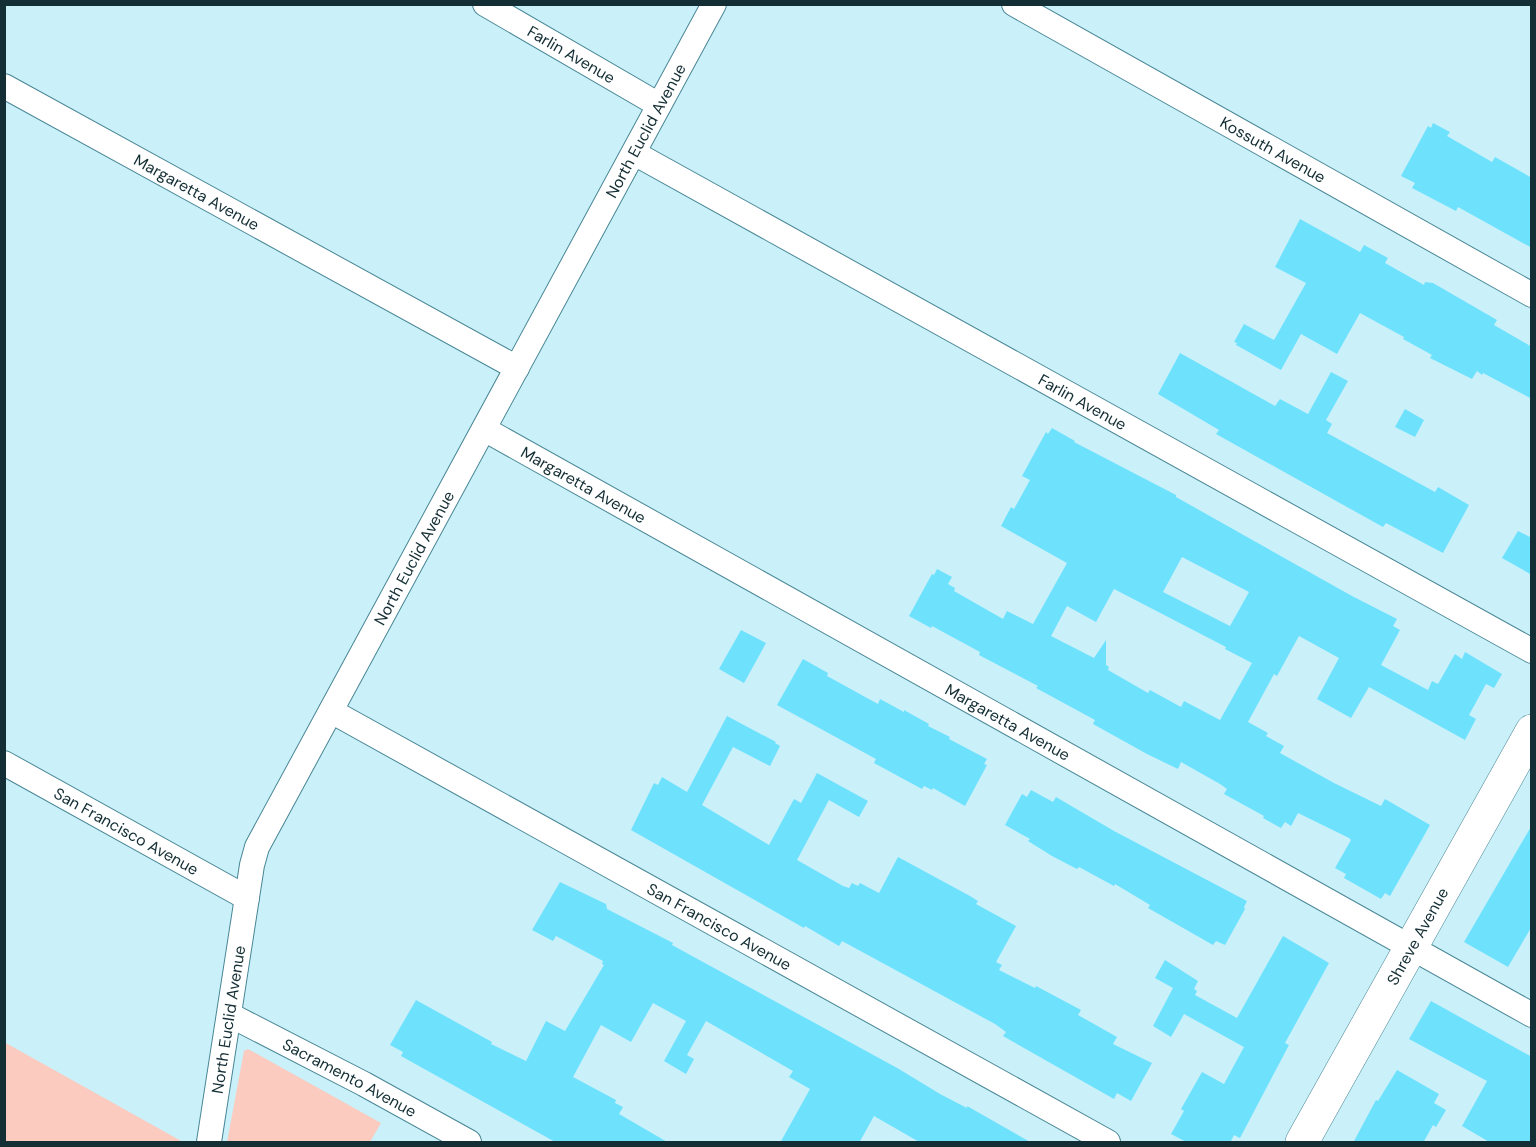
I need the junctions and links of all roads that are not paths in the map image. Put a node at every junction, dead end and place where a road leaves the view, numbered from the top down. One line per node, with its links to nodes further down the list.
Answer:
1 (485, 4): 5 (street, Farlin Avenue)
2 (714, 4): 5 (street, North Euclid Avenue)
3 (1014, 4): 7 (street, Kossuth Avenue)
4 (4, 86): 8 (street, Margaretta Avenue)
5 (659, 105): 6 (street, North Euclid Avenue)
6 (634, 153): 8 (street, North Euclid Avenue); 10 (street, Farlin Avenue)
7 (1532, 295)
8 (517, 368): 9 (street, North Euclid Avenue)
9 (484, 429): 11 (street, North Euclid Avenue); 15 (street, Margaretta Avenue)
10 (1532, 651)
11 (331, 711): 14 (street, North Euclid Avenue); 20 (street, San Francisco Avenue)
12 (1532, 730): 15 (street, Shreve Avenue)
13 (4, 763): 14 (street, San Francisco Avenue)
14 (247, 898): 16 (street, North Euclid Avenue)
15 (1411, 947): 17 (street, Margaretta Avenue); 21 (street, Shreve Avenue)
16 (230, 1015): 18 (street, North Euclid Avenue); 19 (street, Sacramento Avenue)
17 (1532, 1015)
18 (209, 1143)
19 (469, 1143)
20 (1108, 1143)
21 (1302, 1143)

